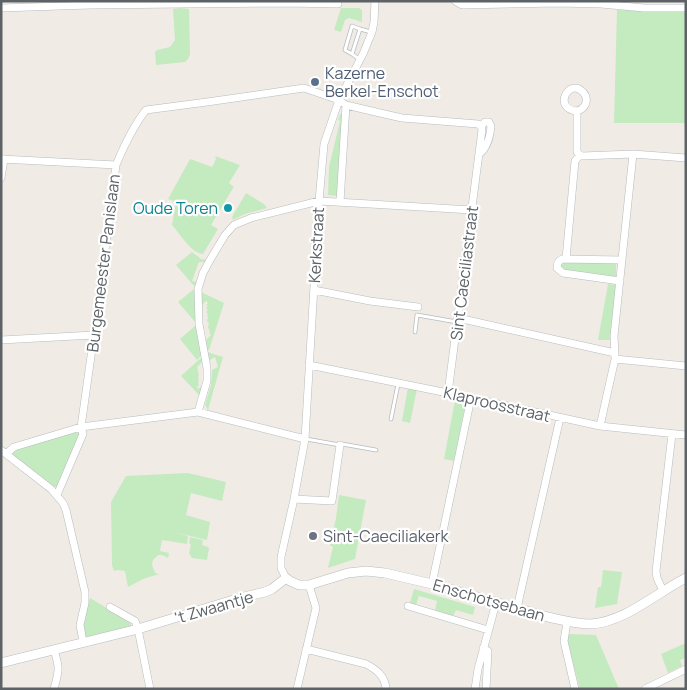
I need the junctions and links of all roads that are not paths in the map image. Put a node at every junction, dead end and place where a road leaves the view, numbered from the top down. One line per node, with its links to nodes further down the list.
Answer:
1 (375, 1): 8 (street, Kerkstraat)
2 (455, 1): 6 (street)
3 (287, 2): 4 (street); 5 (street)
4 (338, 4)
5 (1, 8)
6 (686, 8)
7 (360, 29): 8 (lane); 9 (lane); 9 (lane)
8 (372, 32): 10 (street, Kerkstraat)
9 (352, 54): 10 (lane)
10 (360, 60): 11 (street, Kerkstraat)
11 (339, 100): 12 (street); 18 (street, Burgemeester Panislaan); 20 (street, Kerkstraat)
12 (346, 105): 21 (street, Kerkstraat); 22 (street, Sint Caeciliastraat)
13 (577, 111): 15 (street)
14 (633, 154): 15 (street); 16 (street); 24 (street)
15 (580, 155): 23 (street)
16 (686, 158)
17 (2, 159): 18 (street); 19 (street)
18 (116, 165): 30 (street, Burgemeester Panislaan)
19 (1, 178)
20 (319, 201): 21 (street); 26 (street, Kerkstraat); 38 (street)
21 (340, 202): 22 (street)
22 (472, 210): 28 (street, Sint Caeciliastraat)
23 (566, 259): 24 (street); 25 (street)
24 (622, 260): 25 (street)
25 (620, 281): 32 (street)
26 (314, 290): 27 (street); 33 (street, Kerkstraat)
27 (418, 307)
28 (458, 320): 29 (lane); 32 (street); 36 (street, Sint Caeciliastraat)
29 (414, 332)
30 (94, 335): 31 (street); 42 (street, Burgemeester Panislaan)
31 (1, 340)
32 (615, 356): 34 (street); 41 (street)
33 (309, 365): 35 (street, Klaproosstraat); 45 (street, Kerkstraat)
34 (686, 366)
35 (398, 383): 36 (street, Klaproosstraat); 40 (lane)
36 (448, 393): 37 (street, Klaproosstraat)
37 (471, 398): 39 (street, Klaproosstraat); 53 (street)
38 (198, 412): 42 (street); 45 (street)
39 (560, 418): 41 (street, Klaproosstraat); 59 (street)
40 (391, 419)
41 (600, 426): 43 (street, Klaproosstraat)
42 (81, 427): 48 (street); 49 (street, Burgemeester Panislaan)
43 (672, 434): 44 (street, Klaproosstraat); 55 (street)
44 (686, 435)
45 (305, 439): 46 (lane); 50 (street, Kerkstraat)
46 (340, 445): 47 (lane); 50 (street)
47 (376, 450)
48 (4, 452): 49 (street)
49 (57, 495): 63 (street)
50 (294, 499): 51 (street, Kerkstraat)
51 (286, 578): 54 (street); 61 (street, 't Zwaantje)
52 (686, 578): 55 (street, Enschotsebaan)
53 (432, 584): 54 (street, Enschotsebaan); 56 (street, Enschotsebaan)
54 (309, 585): 65 (street)
55 (663, 591): 60 (street, Enschotsebaan)
56 (496, 603): 59 (street, Enschotsebaan); 62 (street)
57 (408, 606): 62 (street)
58 (110, 607): 61 (street)
59 (518, 608): 60 (street, Enschotsebaan)
60 (567, 622): 75 (street)
61 (138, 629): 63 (street, 't Zwaantje); 70 (street)
62 (488, 630): 64 (street)
63 (83, 642): 66 (street, 't Zwaantje)
64 (483, 648): 73 (street); 74 (street)
65 (306, 649): 71 (street); 72 (street)
66 (54, 650): 67 (street, 't Zwaantje); 69 (street)
67 (1, 663)
68 (686, 669): 76 (street)
69 (54, 689)
70 (150, 689)
71 (297, 689)
72 (386, 689)
73 (475, 689)
74 (486, 689)
75 (575, 689)
76 (645, 689)

